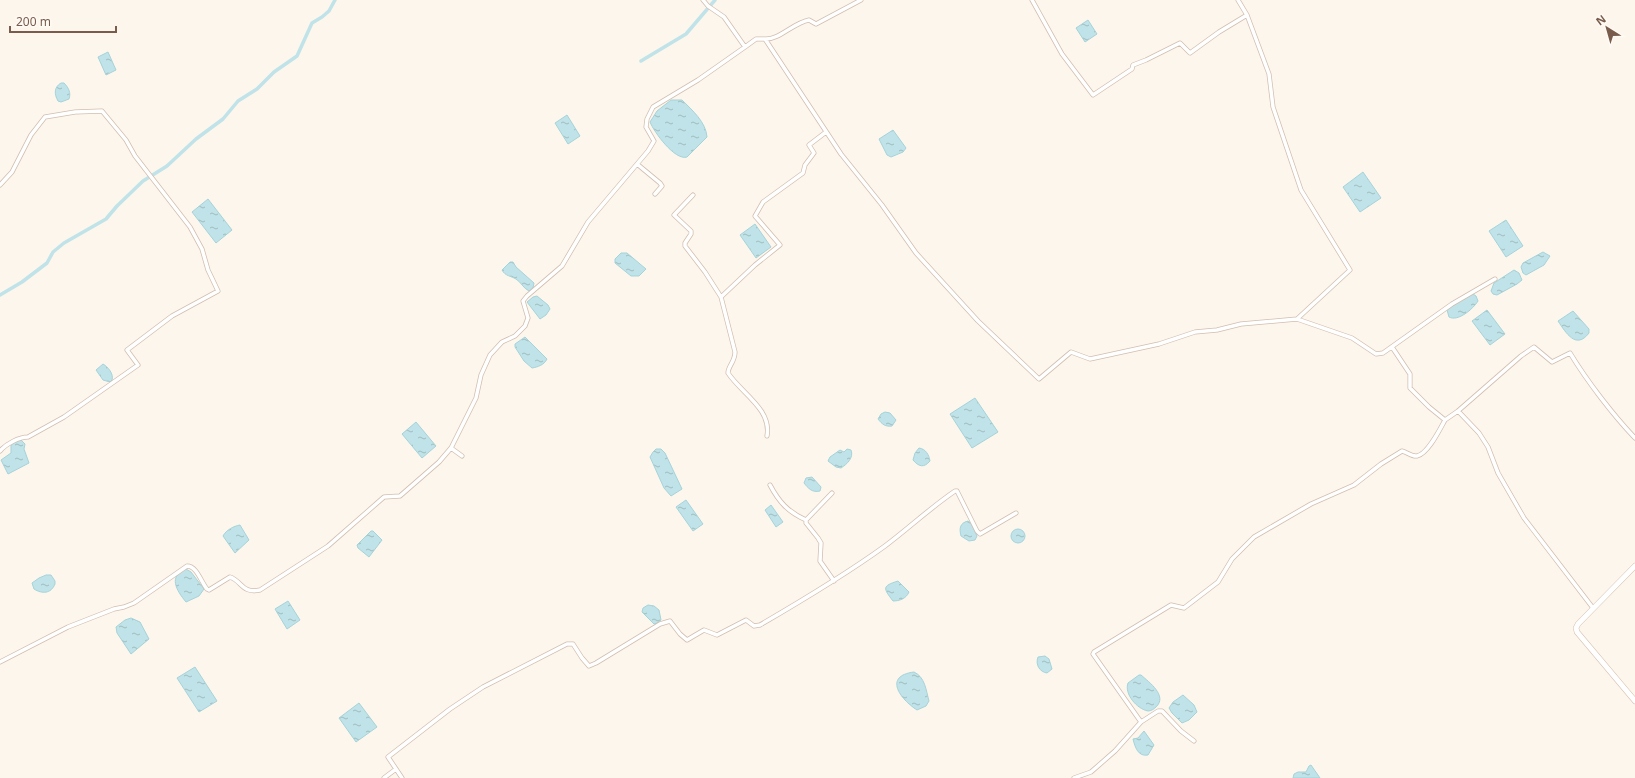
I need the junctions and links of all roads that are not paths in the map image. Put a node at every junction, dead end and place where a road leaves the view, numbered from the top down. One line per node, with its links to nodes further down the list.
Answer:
1 (703, 0): 7 (street)
2 (861, 0): 6 (street)
3 (1032, 0): 5 (street)
4 (1238, 0): 5 (street)
5 (1247, 15): 15 (street)
6 (765, 39): 7 (street); 8 (street)
7 (745, 47): 9 (street)
8 (826, 132): 14 (street); 15 (street)
9 (637, 164): 11 (street); 21 (street)
10 (0, 185): 22 (street)
11 (655, 194)
12 (693, 195): 14 (street)
13 (1494, 279): 16 (street)
14 (721, 297): 19 (street)
15 (1297, 319): 16 (street)
16 (1392, 347): 18 (street)
17 (1458, 411): 18 (street); 20 (street); 30 (street)
18 (1445, 420): 33 (street)
19 (767, 436)
20 (1635, 438)
21 (450, 448): 23 (street); 31 (street)
22 (0, 451)
23 (462, 456)
24 (770, 485): 27 (street)
25 (832, 493): 27 (street)
26 (1016, 513): 29 (street)
27 (806, 520): 29 (street)
28 (1635, 566): 30 (main road)
29 (834, 581): 35 (street)
30 (1593, 608): 32 (main road)
31 (0, 662)
32 (1635, 701)
33 (1141, 722): 34 (street); 38 (street)
34 (1194, 741)
35 (396, 769): 36 (street); 37 (street)
36 (384, 778)
37 (402, 778)
38 (1074, 778)

